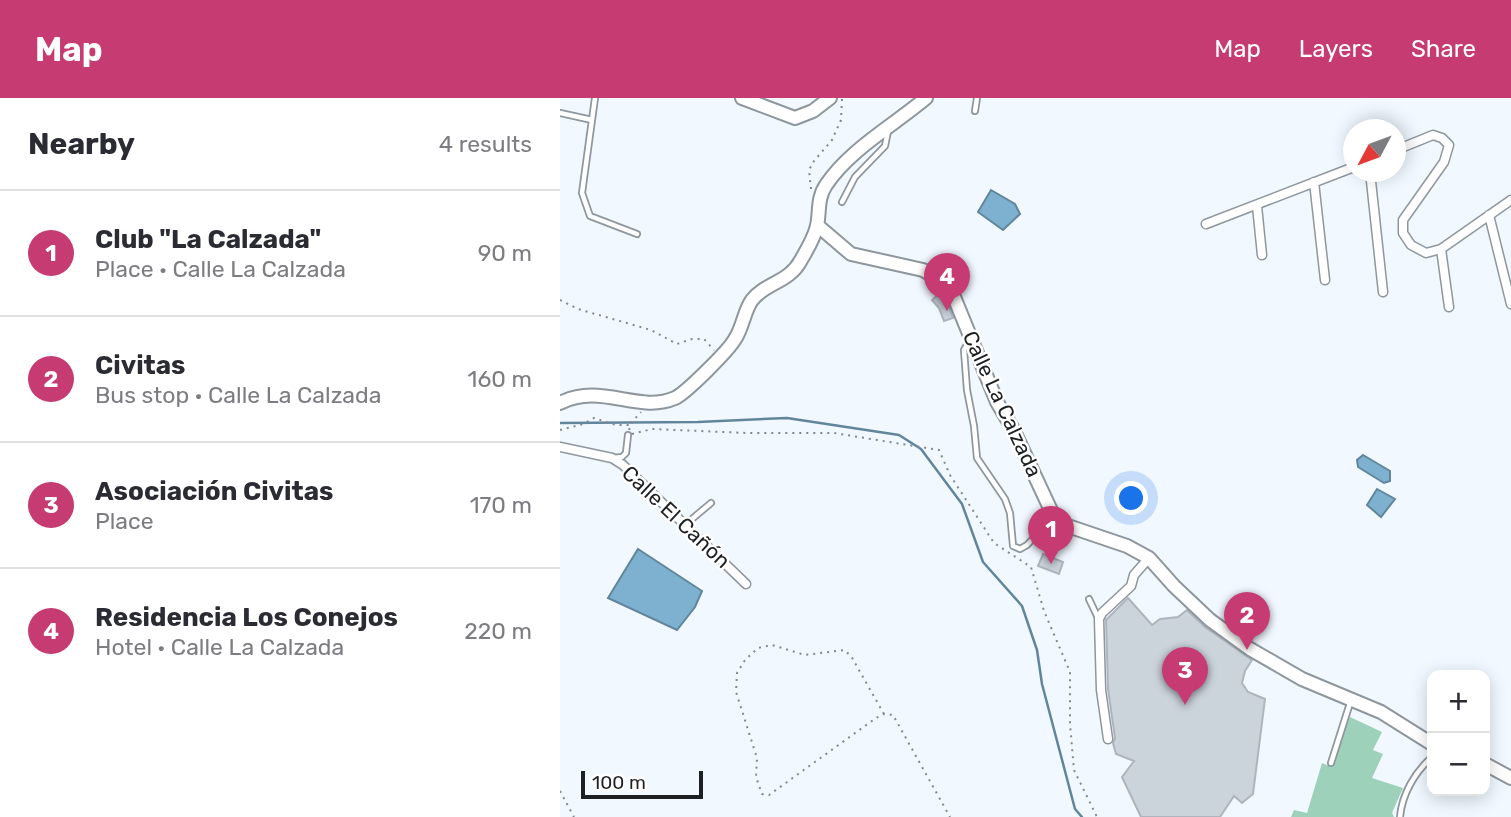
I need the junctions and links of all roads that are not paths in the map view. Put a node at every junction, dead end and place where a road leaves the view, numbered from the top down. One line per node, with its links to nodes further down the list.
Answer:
1 (595, 98): 8 (lane)
2 (742, 98): 3 (main road)
3 (830, 98)
4 (926, 98): 9 (main road)
5 (977, 98): 6 (lane)
6 (975, 111)
7 (560, 113): 8 (lane)
8 (592, 120): 20 (lane)
9 (889, 127): 15 (lane); 19 (main road)
10 (1406, 146): 21 (street)
11 (1343, 171): 12 (street)
12 (1314, 182): 16 (street); 23 (street)
13 (1371, 182): 24 (street)
14 (1511, 200): 17 (street)
15 (842, 202)
16 (1257, 206): 18 (street); 22 (street)
17 (1489, 215): 21 (street); 25 (street)
18 (1206, 224)
19 (817, 225): 27 (main road, Calle La Calzada); 28 (main road)
20 (637, 234)
21 (1441, 249): 26 (street)
22 (1262, 255)
23 (1325, 280)
24 (1383, 292)
25 (1511, 304)
26 (1449, 307)
27 (970, 338): 33 (main road, Calle La Calzada); 33 (lane)
28 (560, 403)
29 (628, 435): 31 (lane)
30 (560, 447): 31 (street, Calle El Cañón)
31 (612, 458): 34 (street, Calle El Cañón)
32 (710, 503): 34 (lane)
33 (1055, 517): 35 (main road)
34 (686, 524): 36 (street, Calle El Cañón)
35 (1149, 558): 38 (street); 39 (main road)
36 (746, 584)
37 (1089, 600): 38 (lane)
38 (1099, 619): 40 (street)
39 (1352, 699): 41 (main road); 42 (lane)
40 (1108, 739)
41 (1427, 741)
42 (1331, 763)
43 (1427, 763): 46 (lane)
44 (1490, 767): 45 (main road)
45 (1511, 778)
46 (1401, 817)

